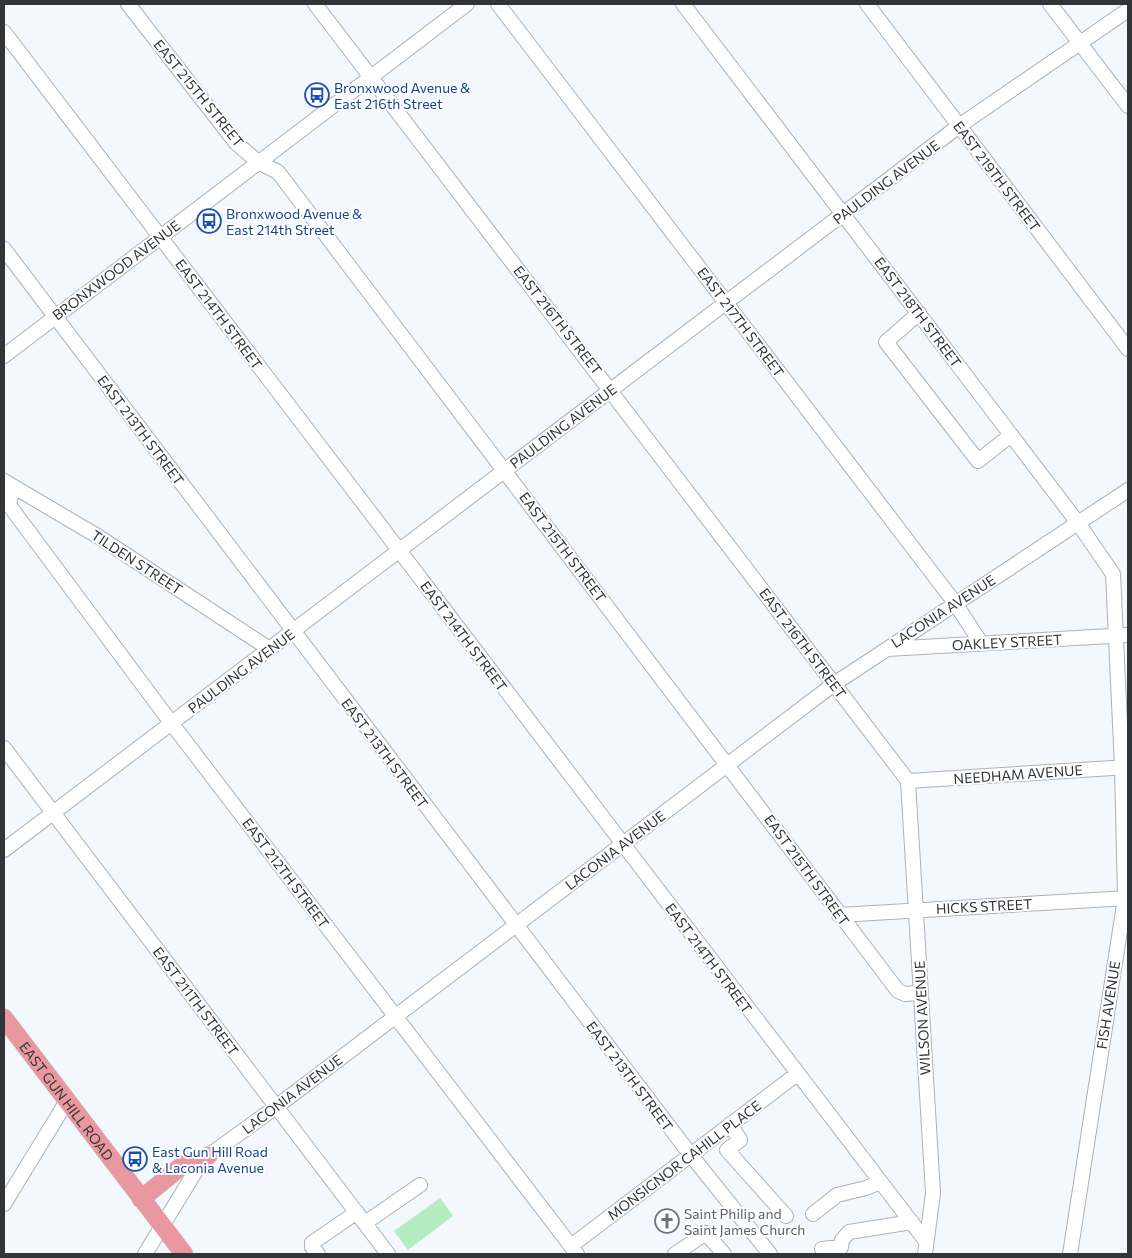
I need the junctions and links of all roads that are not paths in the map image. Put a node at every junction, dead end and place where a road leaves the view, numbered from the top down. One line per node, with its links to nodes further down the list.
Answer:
1 (128, 4): 14 (street, EAST 215TH STREET)
2 (315, 4): 11 (street, EAST 216TH STREET)
3 (467, 4): 11 (street, BRONXWOOD AVENUE)
4 (498, 4): 18 (street, EAST 217TH STREET)
5 (683, 4): 15 (street, EAST 218TH STREET)
6 (866, 4): 13 (street, EAST 219TH STREET)
7 (1050, 4): 10 (street)
8 (1128, 10): 10 (street, PAULDING AVENUE)
9 (4, 32): 16 (street, EAST 214TH STREET)
10 (1080, 43): 12 (street); 13 (street, PAULDING AVENUE)
11 (371, 76): 14 (street, BRONXWOOD AVENUE); 23 (street, EAST 216TH STREET)
12 (1128, 106)
13 (959, 126): 15 (street, PAULDING AVENUE); 21 (street, EAST 219TH STREET)
14 (258, 162): 16 (street, BRONXWOOD AVENUE); 25 (street, EAST 215TH STREET)
15 (844, 214): 18 (street, PAULDING AVENUE); 19 (street, EAST 218TH STREET)
16 (160, 236): 20 (street, BRONXWOOD AVENUE); 29 (street, EAST 214TH STREET)
17 (4, 249): 20 (street, EAST 213TH STREET)
18 (726, 302): 23 (street, PAULDING AVENUE); 30 (street, EAST 217TH STREET)
19 (918, 313): 24 (street, EAST 218TH STREET); 24 (street)
20 (55, 317): 22 (street, BRONXWOOD AVENUE); 31 (street, EAST 213TH STREET)
21 (1128, 349)
22 (4, 356)
23 (611, 389): 25 (street, PAULDING AVENUE); 36 (street, EAST 216TH STREET)
24 (1011, 435): 28 (street, EAST 218TH STREET)
25 (504, 469): 29 (street, PAULDING AVENUE); 39 (street, EAST 215TH STREET)
26 (8, 483): 34 (street, TILDEN STREET); 37 (street, EAST 212TH STREET)
27 (1128, 490): 28 (street, LACONIA AVENUE)
28 (1078, 523): 30 (street, LACONIA AVENUE); 32 (street, EAST 218TH STREET)
29 (399, 550): 31 (street, PAULDING AVENUE); 43 (street, EAST 214TH STREET)
30 (955, 603): 33 (street, EAST 217TH STREET); 35 (street, LACONIA AVENUE)
31 (292, 632): 34 (street, PAULDING AVENUE); 48 (street, EAST 213TH STREET)
32 (1123, 635): 33 (street, OAKLEY STREET); 40 (street, FISH AVENUE)
33 (980, 643): 35 (street, OAKLEY STREET)
34 (268, 648): 37 (street, PAULDING AVENUE)
35 (886, 649): 36 (street, LACONIA AVENUE)
36 (834, 684): 39 (street, LACONIA AVENUE); 41 (street, EAST 216TH STREET)
37 (172, 724): 42 (street, PAULDING AVENUE); 50 (street, EAST 212TH STREET)
38 (4, 748): 42 (street, EAST 211TH STREET)
39 (728, 764): 43 (street, LACONIA AVENUE); 47 (street, EAST 215TH STREET)
40 (1125, 767): 41 (street, NEEDHAM AVENUE); 45 (street, FISH AVENUE)
41 (908, 781): 46 (street, WILSON AVENUE)
42 (54, 813): 44 (street, PAULDING AVENUE); 54 (street, EAST 211TH STREET)
43 (623, 844): 48 (street, LACONIA AVENUE); 52 (street, EAST 214TH STREET)
44 (4, 850)
45 (1126, 898): 46 (street, HICKS STREET); 78 (street, FISH AVENUE)
46 (917, 910): 47 (street, HICKS STREET); 49 (street, WILSON AVENUE)
47 (839, 915): 49 (street, EAST 215TH STREET)
48 (516, 925): 50 (street, LACONIA AVENUE); 56 (street, EAST 213TH STREET)
49 (919, 993): 67 (street, WILSON AVENUE)
50 (396, 1016): 54 (street, LACONIA AVENUE); 69 (street, EAST 212TH STREET)
51 (4, 1018): 53 (main road, EAST GUN HILL ROAD)
52 (797, 1074): 55 (street, MONSIGNOR CAHILL PLACE); 58 (street, EAST 214TH STREET)
53 (67, 1101): 60 (main road, EAST GUN HILL ROAD); 61 (street)
54 (276, 1107): 57 (street, LACONIA AVENUE); 64 (street, EAST 211TH STREET)
55 (730, 1124): 56 (street, MONSIGNOR CAHILL PLACE); 63 (street)
56 (690, 1154): 69 (street, MONSIGNOR CAHILL PLACE); 76 (street, EAST 213TH STREET)
57 (208, 1156): 60 (main road); 66 (street, LACONIA AVENUE)
58 (880, 1182): 62 (street); 65 (street, EAST 214TH STREET)
59 (420, 1185): 64 (street)
60 (142, 1199): 66 (main road, EAST GUN HILL ROAD)
61 (4, 1204)
62 (813, 1214)
63 (786, 1216)
64 (361, 1218): 72 (street); 73 (street, EAST 211TH STREET)
65 (912, 1222): 67 (street, EAST 214TH STREET); 68 (street)
66 (162, 1226): 70 (street, LACONIA AVENUE); 71 (main road, EAST GUN HILL ROAD)
67 (925, 1240): 77 (street, WILSON AVENUE)
68 (822, 1249)
69 (574, 1250)
70 (145, 1254)
71 (184, 1254)
72 (318, 1254)
73 (388, 1254)
74 (675, 1254): 75 (street)
75 (724, 1254)
76 (770, 1254)
77 (925, 1254)
78 (1070, 1254)

